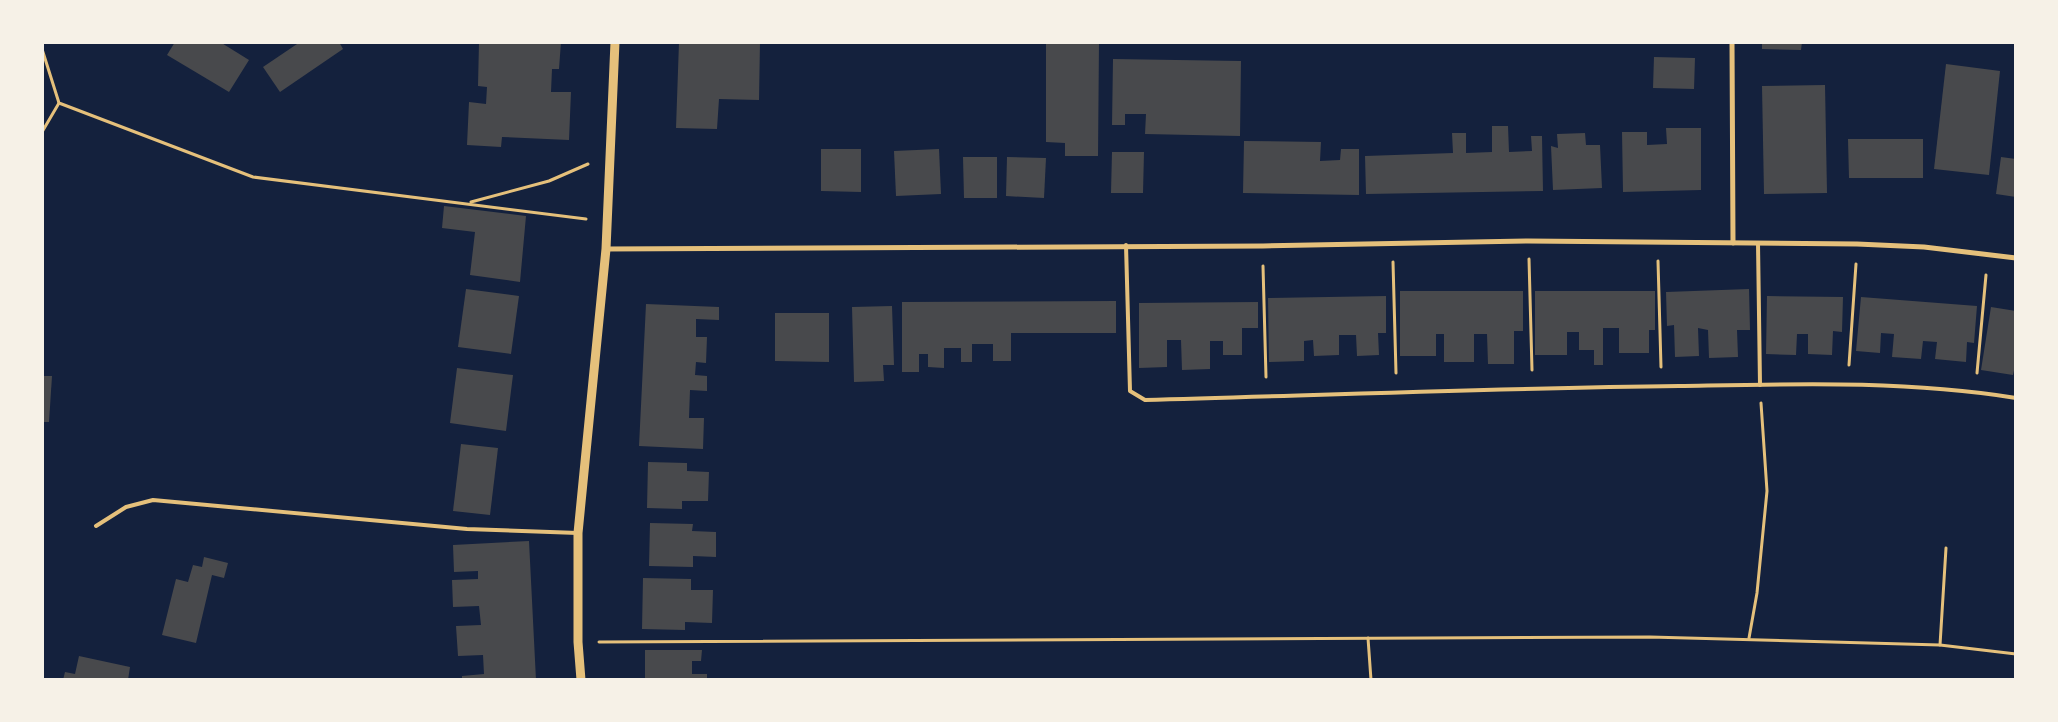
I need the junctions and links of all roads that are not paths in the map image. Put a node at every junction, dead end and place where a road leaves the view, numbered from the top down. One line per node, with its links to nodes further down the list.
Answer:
1 (615, 42): 6 (street)
2 (1732, 42): 3 (street)
3 (1733, 243): 4 (street); 5 (street)
4 (1758, 243): 7 (street); 8 (lane)
5 (1126, 245): 6 (street); 8 (lane)
6 (606, 249): 11 (street)
7 (2016, 258)
8 (1760, 385): 9 (lane)
9 (2016, 398)
10 (96, 526): 11 (lane)
11 (578, 533): 12 (street)
12 (581, 680)

